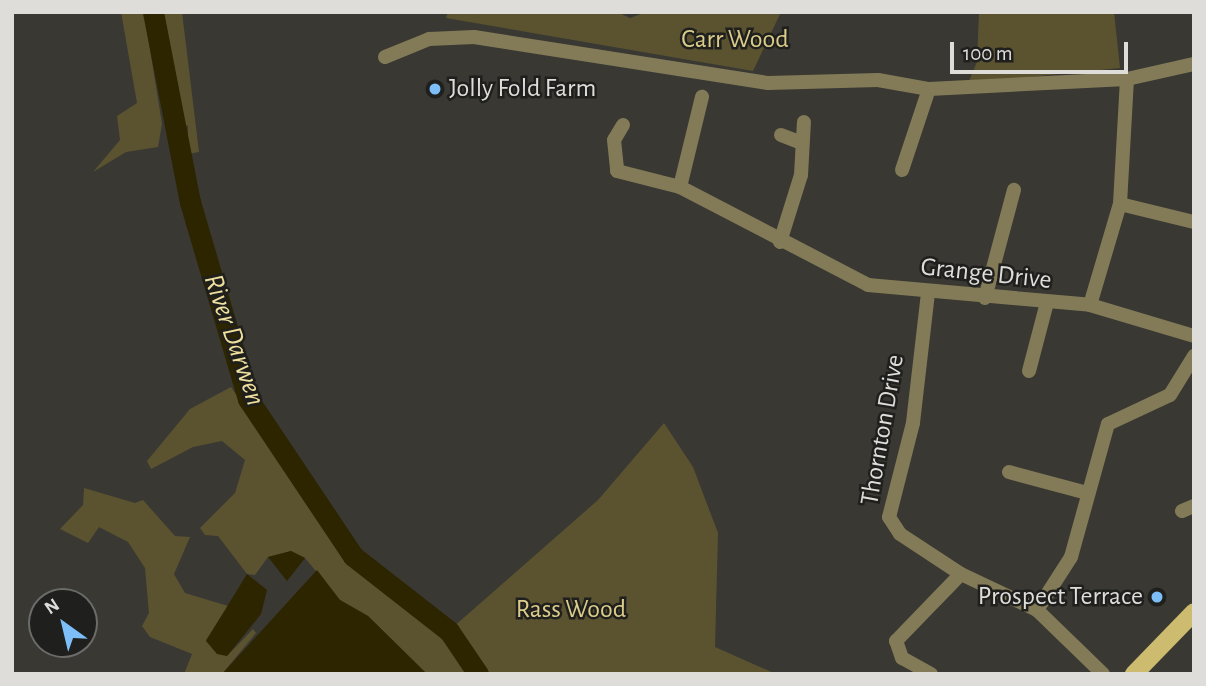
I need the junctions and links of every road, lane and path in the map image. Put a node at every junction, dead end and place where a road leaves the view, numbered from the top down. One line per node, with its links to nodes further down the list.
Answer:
1 (384, 57): 4 (street)
2 (1194, 64): 3 (street)
3 (1127, 79): 4 (street); 13 (street)
4 (929, 89): 10 (street)
5 (702, 97): 11 (street)
6 (804, 122): 9 (street)
7 (623, 125): 11 (street, Grange Drive)
8 (781, 135): 9 (street)
9 (803, 143): 15 (street)
10 (902, 170)
11 (680, 187): 15 (street, Grange Drive)
12 (1014, 190): 17 (street)
13 (1120, 204): 14 (street); 18 (street)
14 (1194, 222)
15 (780, 242): 16 (street, Grange Drive)
16 (928, 293): 17 (street, Grange Drive); 25 (street, Thornton Drive)
17 (985, 298): 19 (street, Grange Drive)
18 (1090, 305): 19 (street, Grange Drive); 20 (street, Grange Drive)
19 (1046, 306): 22 (street)
20 (1194, 336)
21 (1194, 356): 24 (street)
22 (1029, 371)
23 (1009, 472): 24 (street)
24 (1087, 493): 26 (street)
25 (961, 574): 26 (street, Thornton Drive); 28 (street)
26 (1037, 610): 29 (street, Thornton Drive)
27 (1194, 612): 30 (main road)
28 (931, 674)
29 (1103, 674)
30 (1134, 674)

